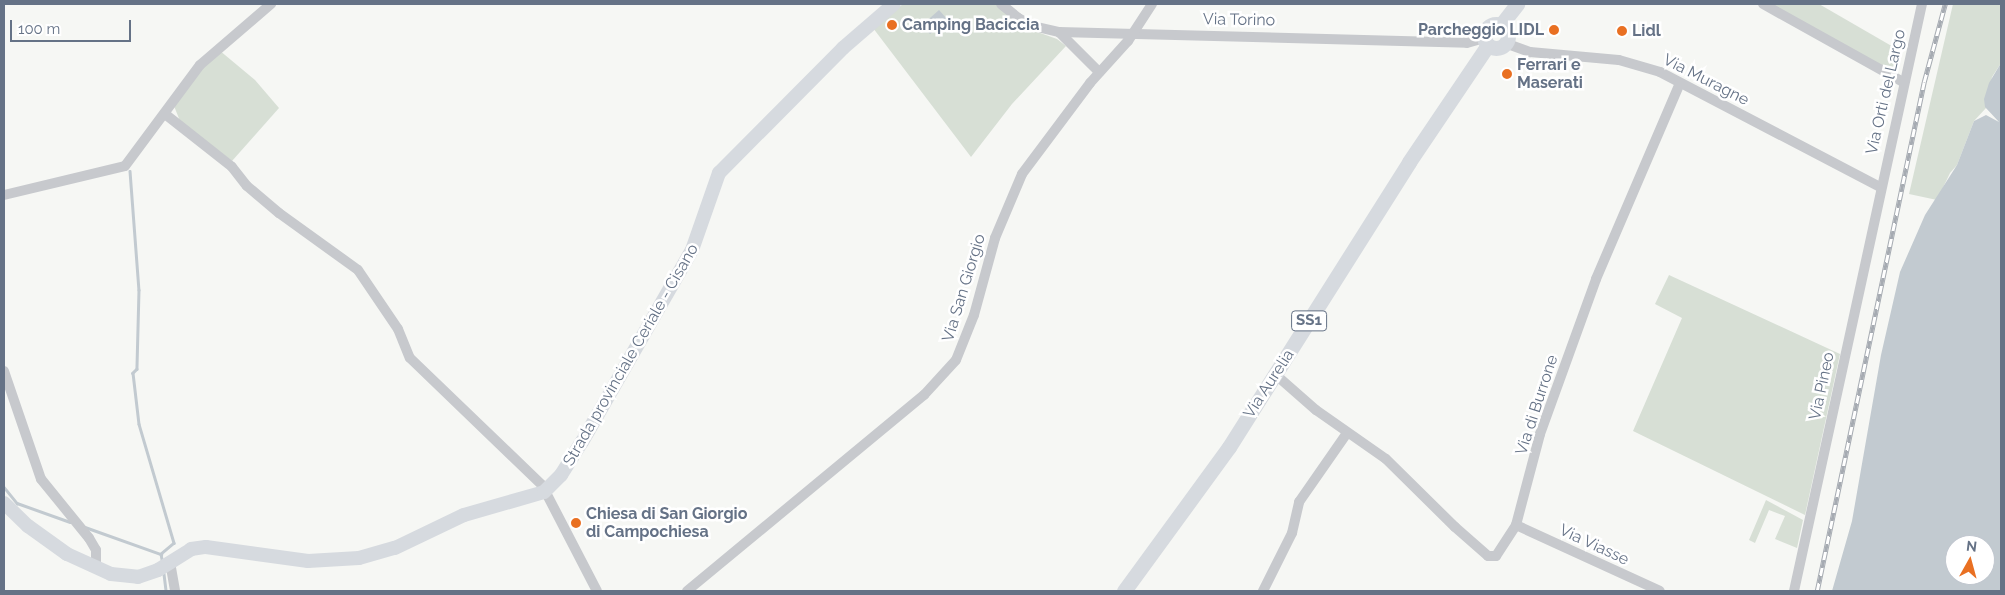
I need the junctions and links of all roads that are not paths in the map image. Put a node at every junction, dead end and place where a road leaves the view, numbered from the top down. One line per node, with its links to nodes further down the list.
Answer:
1 (271, 4): 16 (street)
2 (894, 4): 22 (main road, Strada provinciale Ceriale - Cisano)
3 (1002, 4): 9 (street, Via Torino)
4 (1152, 4): 10 (street, Via San Giorgio)
5 (1517, 4): 8 (main road, Via Aurelia / SS1)
6 (1763, 4): 14 (street)
7 (1922, 4): 14 (street, Via Orti del Largo)
8 (1500, 26): 11 (main road, Via Aurelia / SS1); 12 (main road)
9 (1059, 32): 10 (street, Via Torino); 13 (street)
10 (1134, 34): 11 (street, Via Torino); 13 (street, Via San Giorgio)
11 (1486, 42): 12 (main road); 20 (main road, Via Aurelia / SS1)
12 (1505, 43): 15 (street, Via Muragne)
13 (1099, 72): 29 (street, Via San Giorgio)
14 (1903, 82): 17 (street, Via Orti del Largo)
15 (1680, 83): 17 (street, Via Muragne); 24 (street, Via di Burrone)
16 (165, 114): 18 (street); 22 (street)
17 (1880, 187): 33 (street, Via Pineo)
18 (4, 195)
19 (4, 371): 26 (street)
20 (1276, 374): 21 (street, Via di Burrone); 30 (main road, Via Aurelia / SS1)
21 (1348, 433): 24 (street, Via di Burrone); 31 (street)
22 (544, 492): 25 (main road, Strada provinciale Ceriale - Cisano); 28 (street)
23 (4, 503): 26 (main road, Strada provinciale Ceriale - Cisano)
24 (1516, 526): 32 (street, Via Viasse)
25 (170, 562): 26 (main road, Strada provinciale Ceriale - Cisano); 27 (street)
26 (96, 568)
27 (175, 591)
28 (597, 591)
29 (687, 591)
30 (1124, 591)
31 (1263, 591)
32 (1660, 591)
33 (1794, 591)

